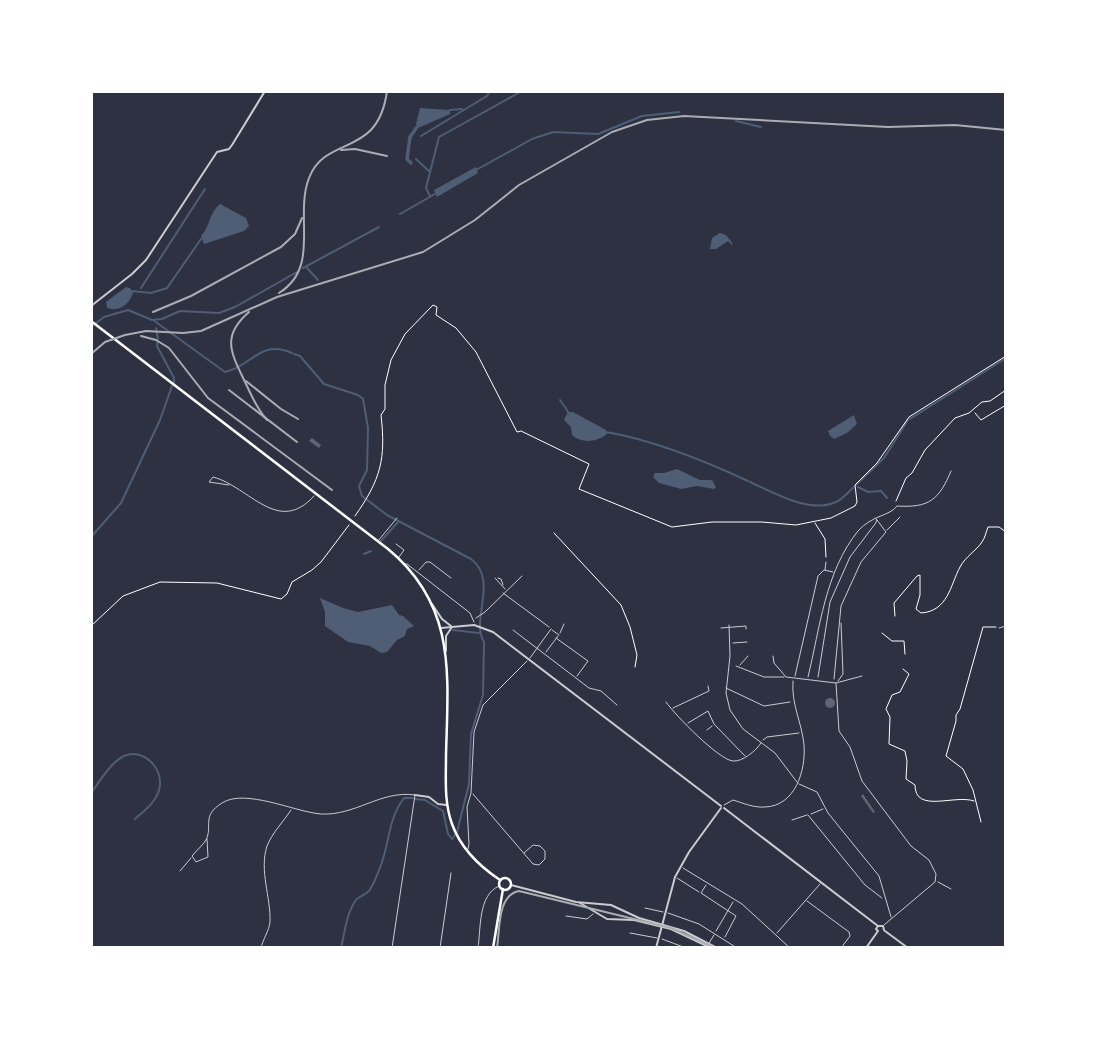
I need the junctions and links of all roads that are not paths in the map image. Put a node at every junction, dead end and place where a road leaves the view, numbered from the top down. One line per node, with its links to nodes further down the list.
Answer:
1 (265, 91): 2 (street)
2 (167, 228): 3 (street); 4 (street)
3 (171, 230)
4 (144, 262): 5 (street); 6 (street)
5 (149, 265)
6 (91, 306)
7 (92, 322): 10 (main road)
8 (951, 471): 11 (street)
9 (229, 485): 9 (street); 10 (street)
10 (317, 495): 16 (main road)
11 (874, 517): 14 (street); 23 (street)
12 (900, 517): 15 (street)
13 (397, 518): 16 (street)
14 (877, 520): 15 (street); 60 (street)
15 (886, 532): 61 (street)
16 (377, 541): 18 (main road)
17 (396, 544): 18 (street)
18 (398, 558): 20 (main road)
19 (826, 562): 21 (street)
20 (404, 564): 22 (street); 29 (main road)
21 (825, 570): 23 (street); 58 (street)
22 (417, 571): 25 (street); 30 (street)
23 (835, 573): 59 (street)
24 (522, 576): 27 (street)
25 (451, 578)
26 (504, 587): 27 (street)
27 (506, 590): 28 (street)
28 (503, 593): 30 (street); 41 (street)
29 (431, 603): 34 (street); 38 (main road)
30 (474, 619): 33 (street)
31 (841, 623): 61 (street)
32 (564, 624): 43 (street)
33 (474, 625): 34 (street); 52 (street)
34 (452, 626): 38 (street); 48 (street)
35 (729, 626): 36 (street); 39 (street); 46 (street)
36 (746, 626)
37 (1006, 626): 40 (street)
38 (442, 628): 48 (main road)
39 (721, 628)
40 (999, 628)
41 (551, 629): 43 (street); 47 (street)
42 (513, 630): 47 (street)
43 (559, 635): 44 (street)
44 (556, 638): 49 (street); 56 (street)
45 (747, 642): 46 (street)
46 (730, 643): 63 (street)
47 (536, 648): 49 (street); 52 (street)
48 (446, 651): 77 (main road)
49 (544, 654): 56 (street)
50 (748, 656): 54 (street)
51 (773, 656): 57 (street)
52 (530, 659): 75 (street); 78 (street)
53 (736, 666): 54 (street)
54 (739, 667): 57 (street)
55 (862, 676): 61 (street)
56 (576, 677): 66 (street)
57 (786, 677): 58 (street)
58 (794, 679): 59 (street); 65 (street)
59 (807, 679): 60 (street)
60 (817, 679): 61 (street)
61 (836, 682): 92 (street)
62 (708, 686): 67 (street)
63 (726, 688): 65 (street); 72 (street)
64 (666, 702): 67 (street)
65 (793, 702): 71 (street)
66 (617, 705)
67 (671, 709): 69 (street)
68 (714, 724): 69 (street); 70 (street); 73 (street)
69 (687, 725): 73 (street)
70 (707, 730)
71 (801, 732): 72 (street); 74 (street)
72 (762, 741): 73 (street); 74 (street)
73 (745, 756)
74 (798, 784): 78 (street); 79 (street)
75 (471, 793): 84 (street); 85 (street)
76 (415, 795): 77 (street); 80 (street); 123 (street)
77 (447, 805): 84 (main road)
78 (723, 807): 87 (street); 93 (street)
79 (825, 808): 81 (street); 101 (street)
80 (292, 809): 83 (street); 122 (street)
81 (808, 815): 82 (street); 101 (street)
82 (792, 820)
83 (207, 839): 86 (street); 86 (street)
84 (466, 851): 91 (main road)
85 (524, 853): 85 (street)
86 (192, 856): 88 (street)
87 (680, 867): 90 (street); 94 (street)
88 (180, 871)
89 (451, 873): 124 (street)
90 (675, 877): 99 (street); 107 (street)
91 (500, 880): 95 (main road); 96 (main road)
92 (936, 881): 97 (street); 109 (street)
93 (821, 882): 102 (street); 111 (street)
94 (707, 883): 99 (street); 100 (street)
95 (511, 885): 98 (main road); 103 (street)
96 (499, 886): 98 (main road); 125 (street)
97 (951, 889)
98 (503, 890): 126 (main road)
99 (701, 893): 105 (street)
100 (735, 900): 105 (street); 117 (street)
101 (884, 900): 109 (street)
102 (807, 901): 117 (street); 133 (street)
103 (576, 902): 106 (street); 110 (street)
104 (645, 908): 107 (street)
105 (729, 910): 116 (street); 119 (street)
106 (594, 912): 108 (street); 110 (street)
107 (664, 912): 110 (street); 116 (street)
108 (566, 916)
109 (891, 919): 112 (street)
110 (662, 925): 118 (street); 120 (street)
111 (878, 926): 112 (street); 114 (street)
112 (883, 926): 113 (street)
113 (884, 930): 114 (street); 135 (street)
114 (878, 931): 134 (street)
115 (630, 933): 118 (street)
116 (715, 933): 119 (street); 120 (street)
117 (776, 935): 132 (street)
118 (658, 938): 127 (street); 128 (street)
119 (724, 938): 131 (street)
120 (707, 945): 129 (street); 130 (street)
121 (1006, 946): 136 (street)
122 (261, 948)
123 (391, 948)
124 (440, 948)
125 (478, 948)
126 (493, 948)
127 (656, 948)
128 (686, 948)
129 (711, 948)
130 (717, 948)
131 (737, 948)
132 (790, 948)
133 (841, 948)
134 (866, 948)
135 (908, 948)
136 (999, 948)

